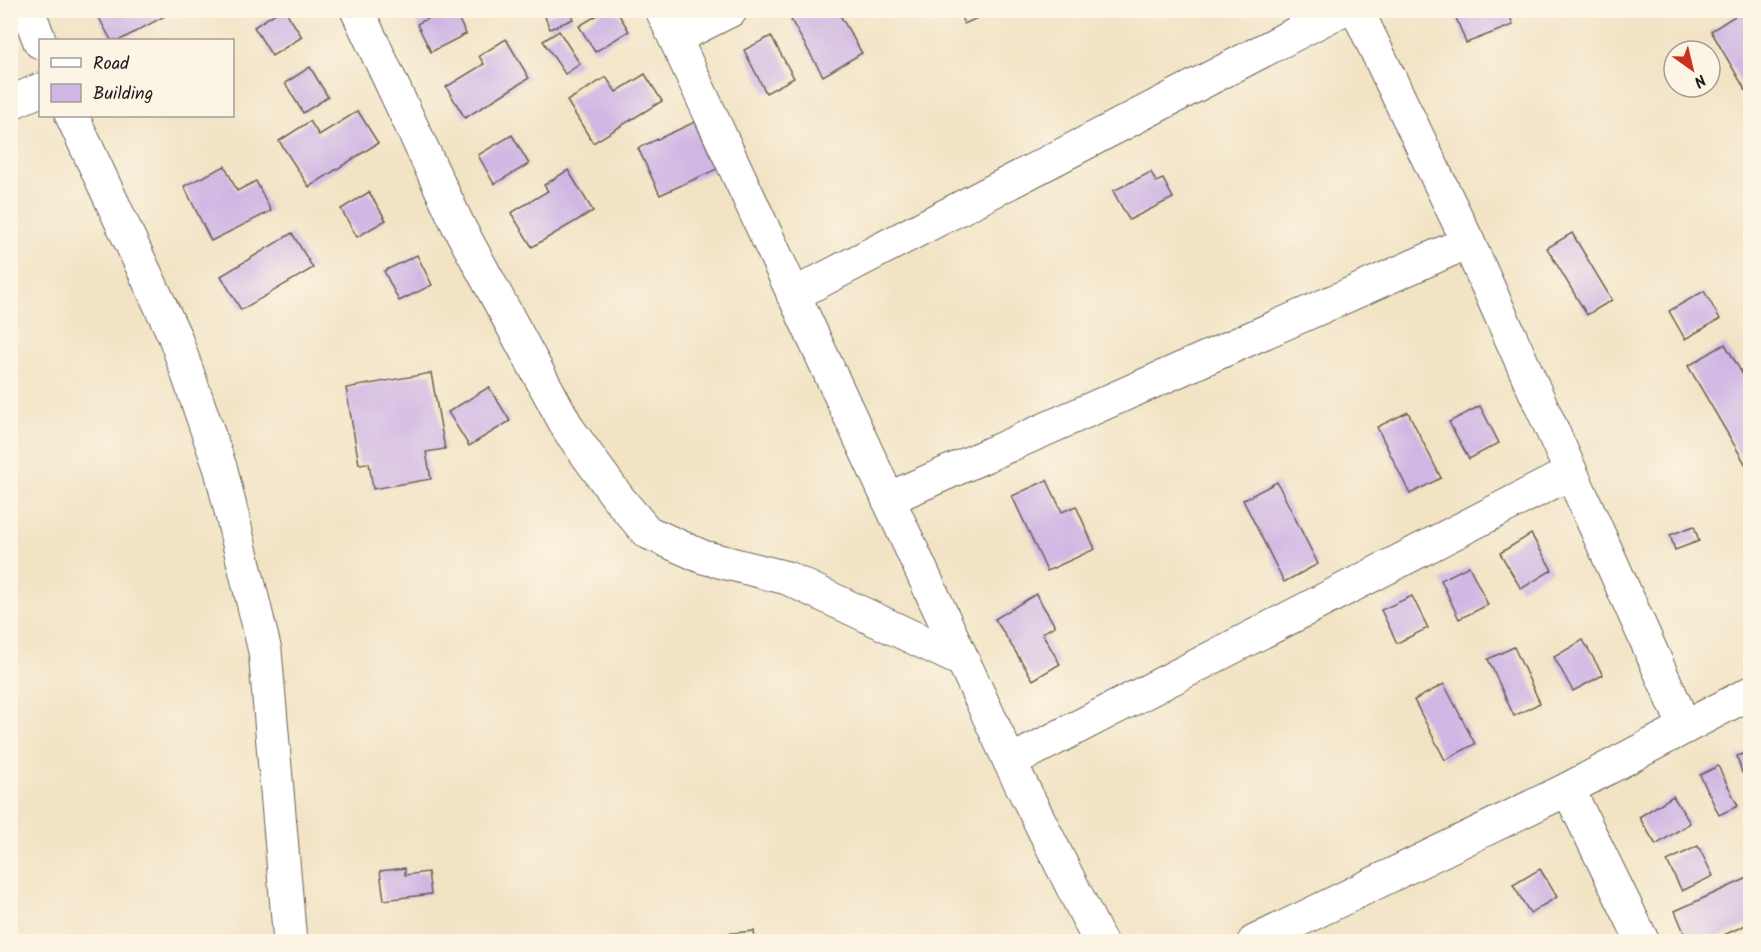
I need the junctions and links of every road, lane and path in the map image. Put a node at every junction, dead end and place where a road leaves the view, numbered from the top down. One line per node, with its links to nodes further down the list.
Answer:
1 (28, 10): 7 (street)
2 (357, 10): 15 (street)
3 (731, 10): 6 (street)
4 (1341, 10): 12 (street)
5 (1357, 10): 11 (street)
6 (669, 24): 12 (street)
7 (39, 39)
8 (39, 90): 9 (street)
9 (10, 103)
10 (72, 117): 20 (street)
11 (1468, 242): 13 (street); 14 (street)
12 (794, 295): 14 (street)
13 (1570, 473): 17 (street); 18 (street)
14 (888, 499): 15 (street)
15 (963, 661): 18 (street)
16 (1750, 693): 17 (street)
17 (1685, 727): 19 (street)
18 (1010, 762): 21 (street)
19 (1568, 789): 22 (street); 23 (street)
20 (290, 942)
21 (1100, 942)
22 (1254, 942)
23 (1643, 942)

